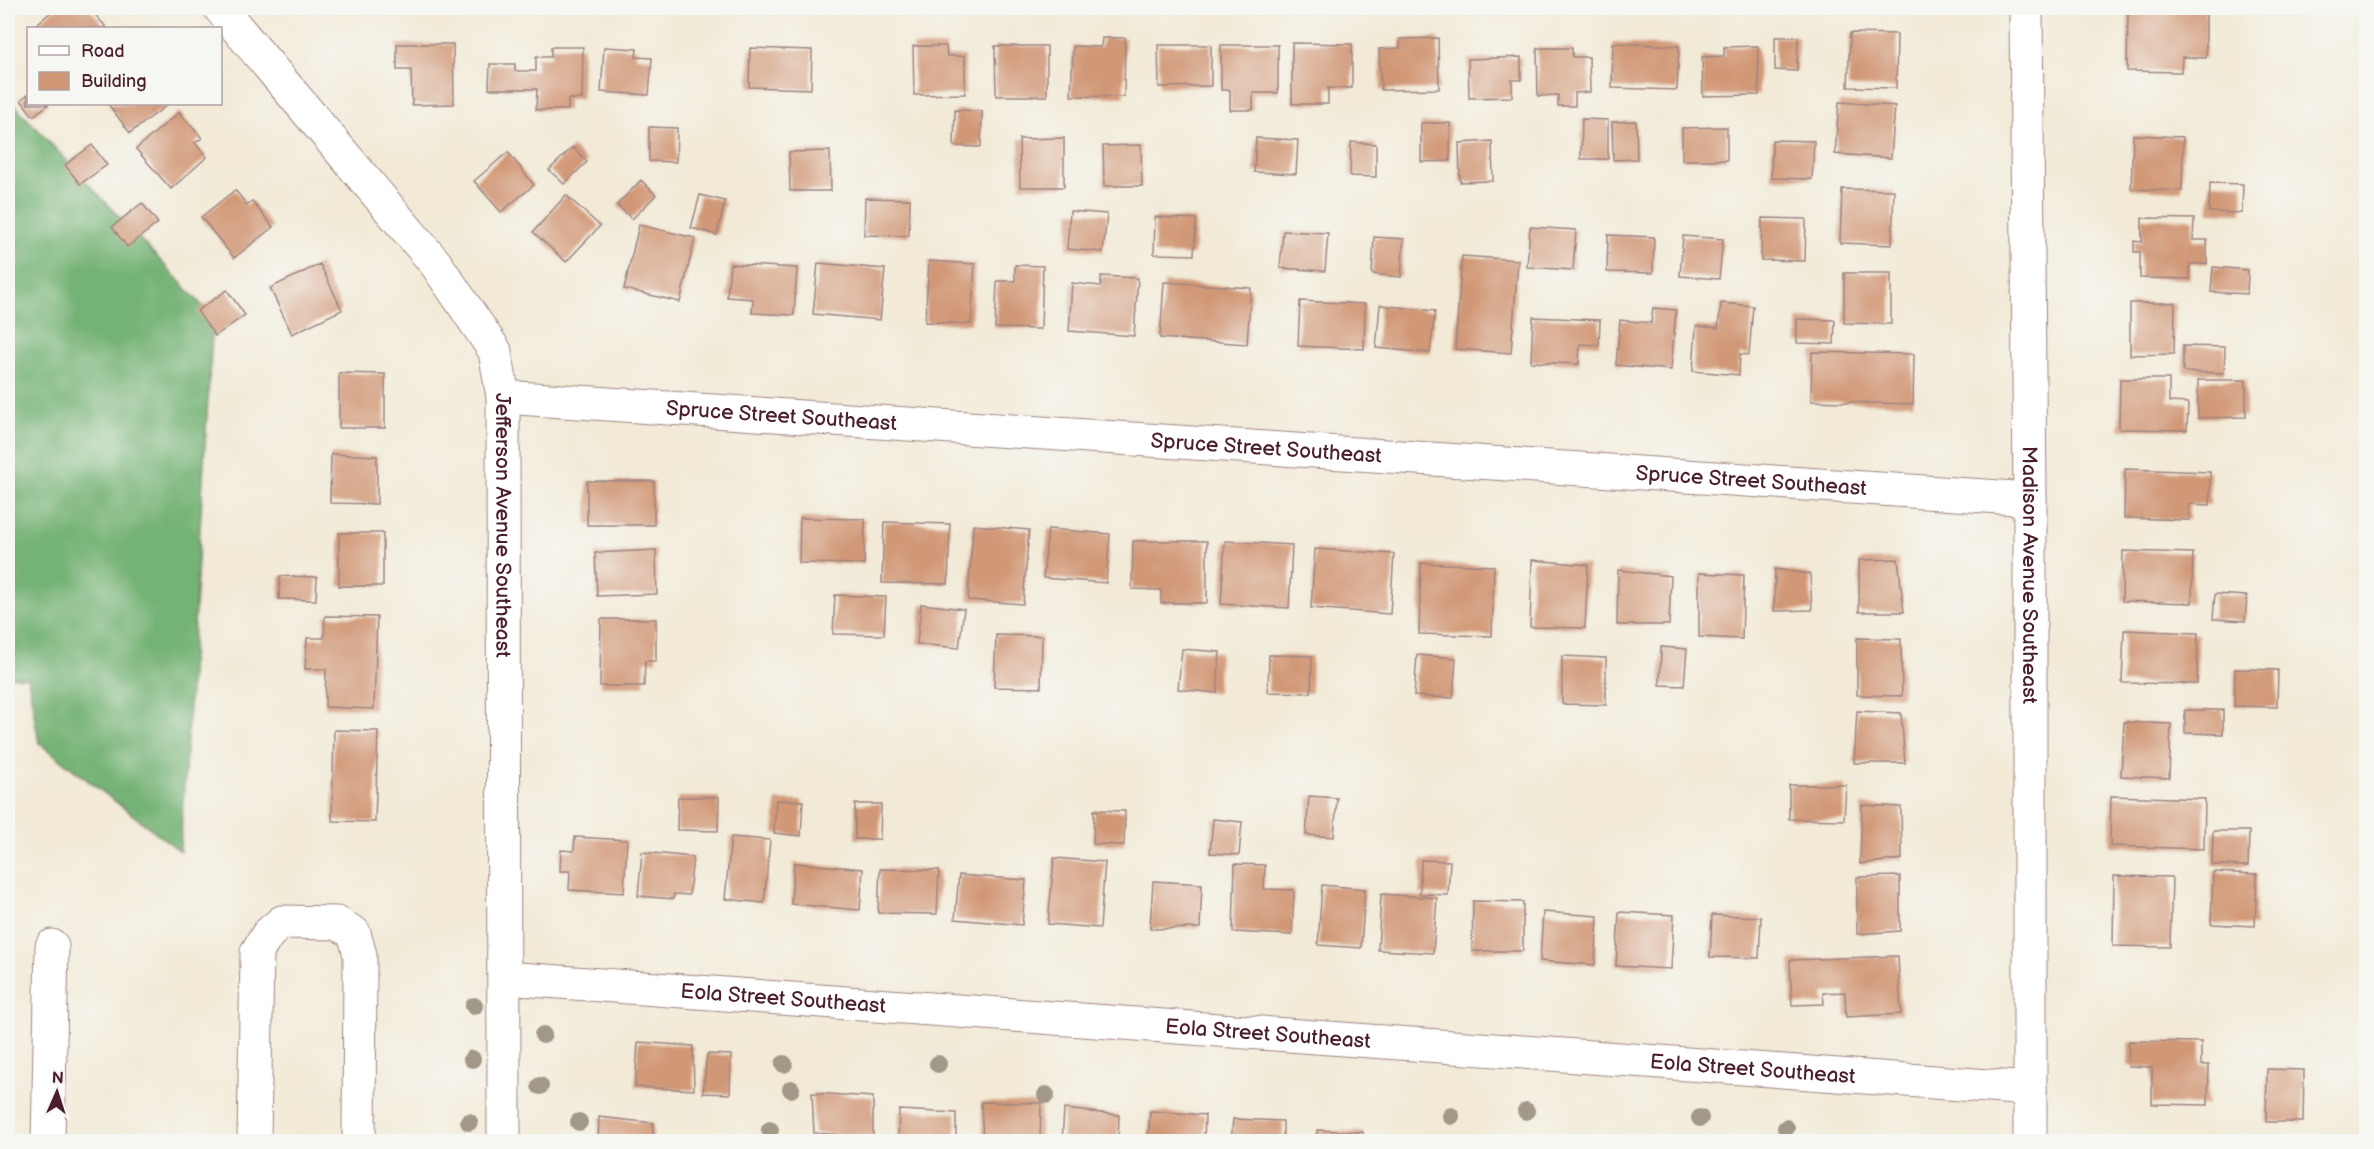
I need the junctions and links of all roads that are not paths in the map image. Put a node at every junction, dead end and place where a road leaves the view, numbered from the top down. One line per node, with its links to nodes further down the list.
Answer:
1 (220, 8): 3 (street, Jefferson Avenue Southeast)
2 (2026, 8): 4 (street, Madison Avenue Southeast)
3 (503, 396): 4 (street, Spruce Street Southeast); 6 (street, Jefferson Avenue Southeast)
4 (2030, 499): 7 (street, Madison Avenue Southeast)
5 (52, 946): 8 (street)
6 (505, 978): 7 (street, Eola Street Southeast); 11 (street, Jefferson Avenue Southeast)
7 (2030, 1089): 12 (street, Madison Avenue Southeast)
8 (48, 1142)
9 (254, 1142): 10 (street)
10 (359, 1142)
11 (504, 1142)
12 (2030, 1142)

